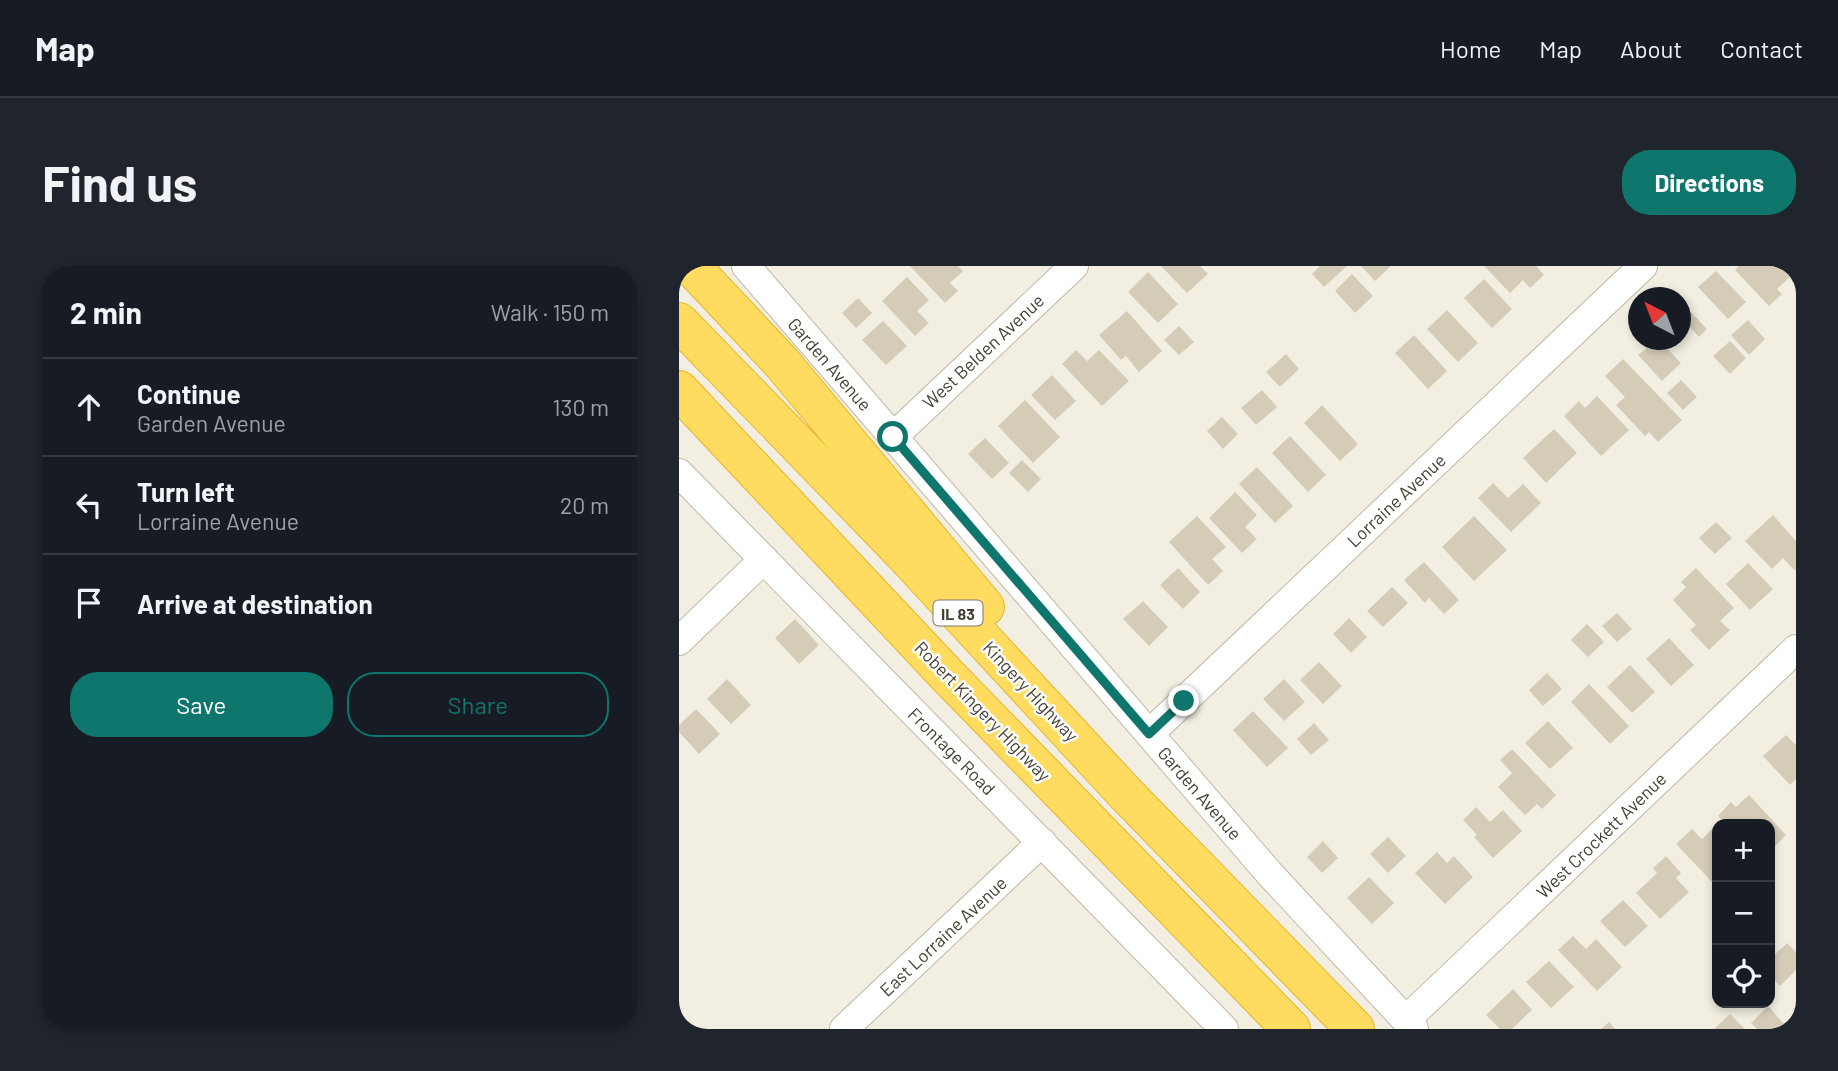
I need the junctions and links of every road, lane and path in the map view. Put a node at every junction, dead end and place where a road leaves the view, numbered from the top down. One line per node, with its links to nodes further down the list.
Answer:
1 (691, 266): 16 (highway)
2 (745, 266): 8 (street, Garden Avenue)
3 (1074, 266): 8 (street, West Belden Avenue)
4 (1643, 266): 14 (street, Lorraine Avenue)
5 (679, 321): 16 (highway, Kingery Highway / IL 83)
6 (679, 390): 13 (highway, Robert Kingery Highway / IL 83)
7 (679, 416): 13 (highway)
8 (893, 437): 14 (street, Garden Avenue)
9 (679, 473): 10 (street, Frontage Road)
10 (764, 559): 11 (street); 15 (street, Frontage Road)
11 (679, 641)
12 (1796, 649): 17 (street, West Crockett Avenue)
13 (945, 673): 20 (highway, Robert Kingery Highway / IL 83)
14 (1149, 734): 17 (street, Garden Avenue)
15 (1042, 842): 18 (street, East Lorraine Avenue); 19 (street, Frontage Road)
16 (1235, 907): 21 (highway, Kingery Highway / IL 83)
17 (1410, 1025)
18 (844, 1029)
19 (1224, 1029)
20 (1291, 1029)
21 (1355, 1029)

